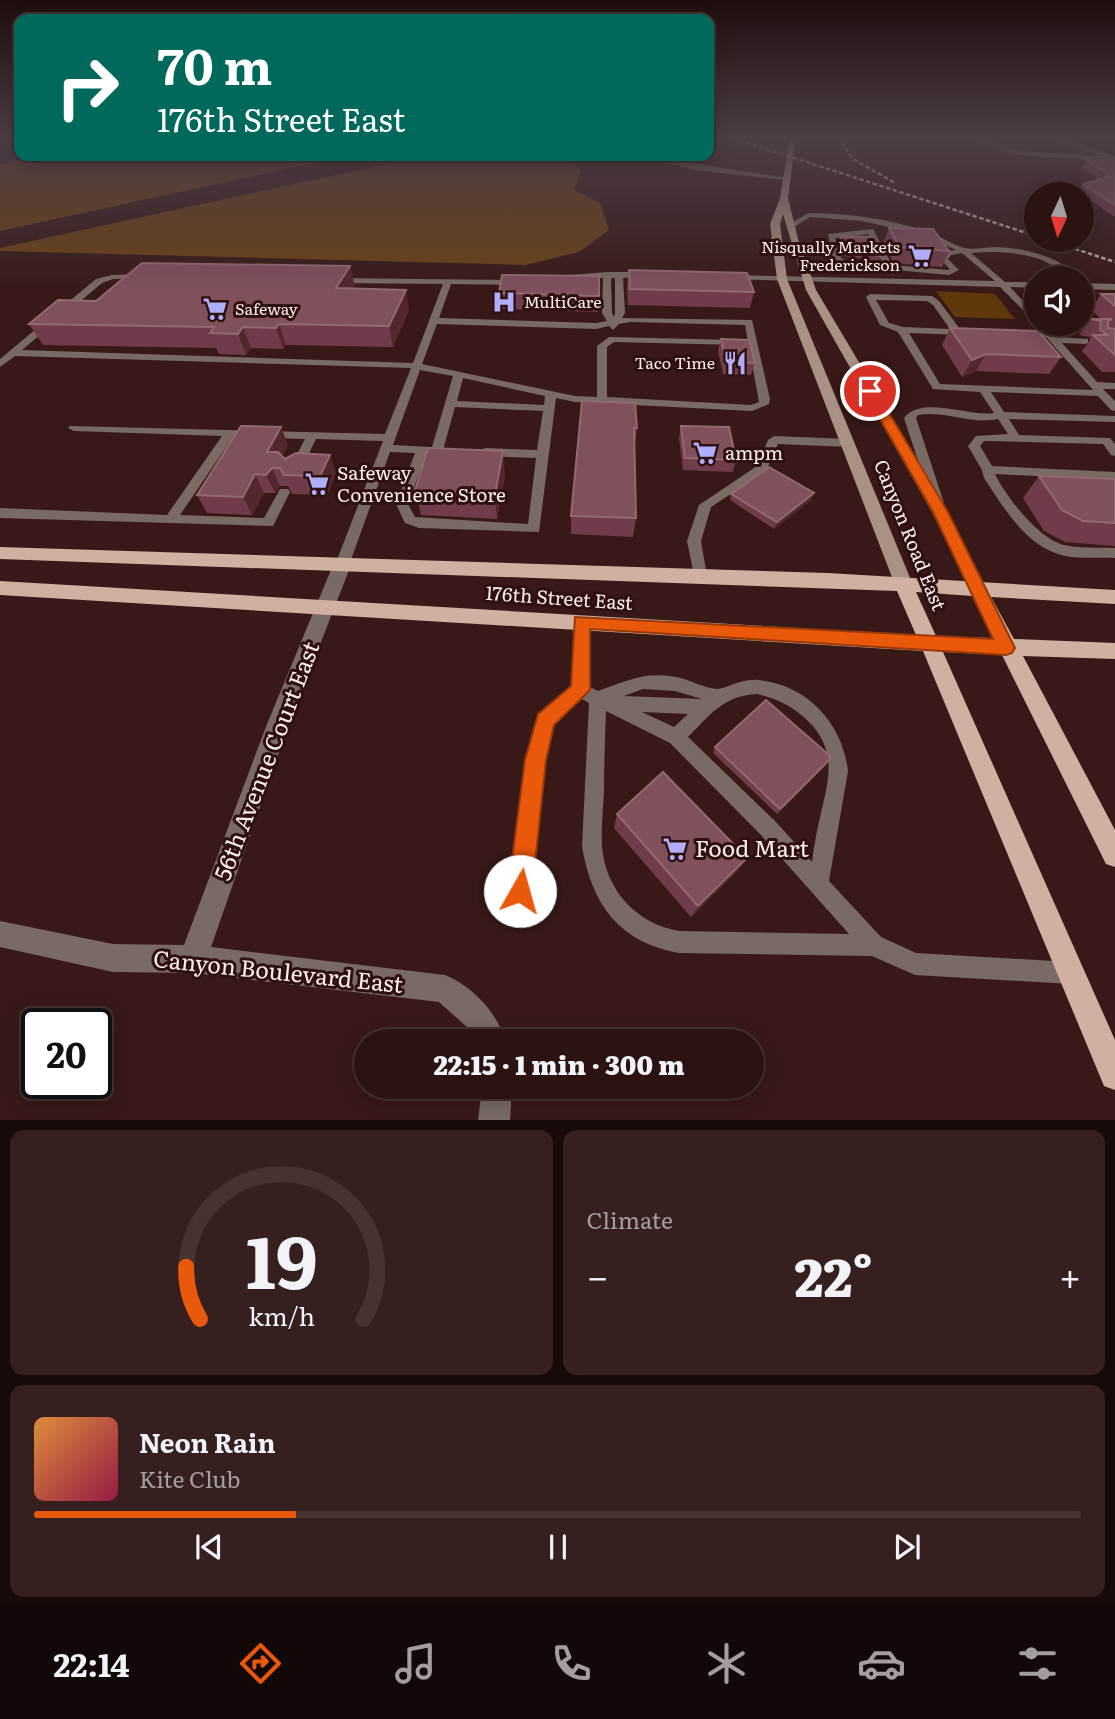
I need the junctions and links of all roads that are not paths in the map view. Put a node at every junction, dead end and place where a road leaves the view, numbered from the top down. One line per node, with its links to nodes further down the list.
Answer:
1 (784, 188): 2 (main road, Canyon Road East)
2 (784, 198): 4 (main road, Canyon Road East); 14 (main road, Canyon Road East)
3 (875, 221): 4 (lane); 5 (lane); 6 (lane)
4 (791, 225): 17 (main road, Canyon Road East)
5 (870, 231): 8 (lane); 8 (lane)
6 (962, 251): 7 (lane); 8 (lane); 21 (lane)
7 (1062, 266)
8 (890, 268): 19 (lane)
9 (607, 274): 10 (lane); 16 (lane); 31 (lane)
10 (619, 274): 11 (lane); 31 (lane)
11 (663, 275)
12 (156, 276): 28 (lane)
13 (714, 276): 14 (lane)
14 (782, 278): 17 (lane); 59 (main road, Canyon Road East)
15 (317, 279): 18 (lane)
16 (554, 279)
17 (807, 279): 19 (lane); 68 (main road, Canyon Road East)
18 (448, 282): 20 (lane); 30 (lane)
19 (898, 282): 21 (lane)
20 (529, 283)
21 (1002, 284): 22 (lane); 27 (lane)
22 (1024, 285)
23 (1094, 286): 24 (lane)
24 (1115, 287)
25 (1094, 304): 26 (lane)
26 (1115, 305)
27 (1024, 307)
28 (64, 310): 29 (lane); 40 (lane)
29 (76, 310)
30 (433, 321): 31 (lane); 42 (lane)
31 (613, 324): 37 (lane); 39 (lane)
32 (902, 330): 33 (lane); 33 (lane); 45 (lane)
33 (957, 331): 34 (lane)
34 (982, 332)
35 (1006, 333): 36 (lane)
36 (1051, 337): 38 (lane); 46 (lane)
37 (612, 339): 39 (lane); 48 (lane)
38 (1085, 341)
39 (751, 344): 48 (lane)
40 (13, 353): 41 (lane); 42 (lane)
41 (0, 363)
42 (415, 365): 43 (lane); 58 (lane)
43 (458, 373): 47 (lane); 49 (lane)
44 (1115, 386): 46 (lane)
45 (984, 389): 46 (lane); 52 (lane)
46 (1098, 389): 51 (lane)
47 (551, 394): 48 (lane); 50 (lane)
48 (602, 400)
49 (450, 404): 50 (lane); 60 (lane)
50 (549, 408): 63 (lane)
51 (1115, 408)
52 (1002, 415): 53 (lane); 57 (lane); 68 (lane)
53 (1115, 419)
54 (74, 428): 55 (lane)
55 (230, 433): 56 (lane); 70 (lane)
56 (312, 436): 58 (lane); 65 (lane)
57 (1016, 438): 62 (lane); 64 (lane)
58 (386, 443): 60 (lane); 73 (lane)
59 (848, 443): 74 (lane); 75 (main road, Canyon Road East)
60 (422, 449): 63 (lane)
61 (476, 451): 63 (lane)
62 (1115, 452)
63 (542, 454)
64 (988, 470): 66 (lane); 72 (lane)
65 (294, 471)
66 (1115, 476)
67 (284, 492): 70 (lane)
68 (940, 512): 77 (main road, Canyon Road East)
69 (0, 513): 70 (lane)
70 (170, 520)
71 (0, 553): 73 (main road, 176th Street East)
72 (1115, 553)
73 (342, 565): 74 (main road, 176th Street East); 79 (street, 56th Avenue Court East)
74 (700, 576): 75 (main road, 176th Street East)
75 (904, 585): 77 (main road, 176th Street East); 81 (main road, Canyon Road East)
76 (0, 588): 79 (main road, 176th Street East)
77 (978, 589): 78 (main road, 176th Street East); 82 (main road, Canyon Road East)
78 (1115, 597)
79 (327, 605): 80 (main road, 176th Street East); 92 (street, 56th Avenue Court East)
80 (581, 622): 81 (main road, 176th Street East); 84 (lane)
81 (928, 645): 82 (main road, 176th Street East); 93 (main road, Canyon Road East)
82 (1006, 648): 83 (main road, 176th Street East); 87 (main road, Canyon Road East)
83 (1115, 651)
84 (595, 697): 85 (lane); 86 (lane); 89 (lane); 91 (lane)
85 (715, 702): 86 (lane); 88 (lane)
86 (676, 737): 88 (lane)
87 (1115, 855)
88 (818, 883): 91 (lane)
89 (520, 891)
90 (0, 934): 92 (street, Canyon Boulevard East)
91 (873, 945): 93 (lane)
92 (193, 958): 94 (street, Canyon Boulevard East)
93 (1071, 974): 95 (main road, Canyon Road East)
94 (485, 1029)
95 (1115, 1075)
96 (496, 1099): 97 (street)
97 (494, 1120)

